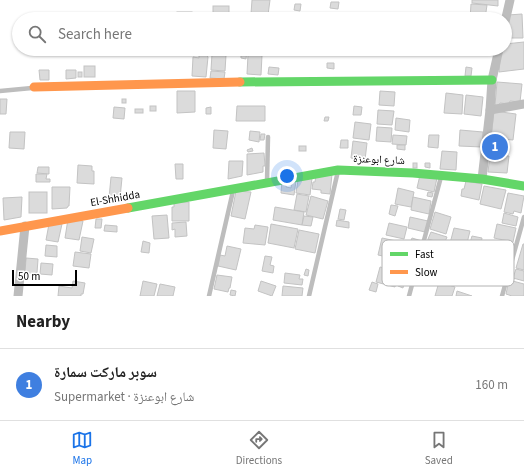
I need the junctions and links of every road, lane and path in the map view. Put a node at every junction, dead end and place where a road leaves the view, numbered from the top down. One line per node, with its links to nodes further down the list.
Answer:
1 (510, 0): 2 (street)
2 (507, 12)
3 (497, 56): 4 (street)
4 (492, 80): 5 (street); 8 (street)
5 (34, 87): 6 (lane)
6 (0, 91)
7 (524, 104): 8 (street)
8 (490, 110): 12 (street)
9 (268, 136): 13 (lane)
10 (338, 170): 11 (street, شارع ابوعنزة); 13 (street, شارع ابوعنزة); 25 (lane)
11 (442, 176): 12 (street, شارع ابوعنزة); 19 (lane)
12 (482, 179): 14 (street, شارع ابوعنزة)
13 (267, 182): 15 (street, شارع ابوعنزة)
14 (524, 186)
15 (234, 189): 17 (street, El-Shhidda); 24 (lane)
16 (524, 217): 20 (lane)
17 (25, 226): 18 (street, El-Shhidda); 23 (street)
18 (0, 231)
19 (424, 240)
20 (514, 253)
21 (412, 286): 26 (lane)
22 (505, 286): 27 (lane)
23 (18, 296)
24 (209, 296)
25 (309, 296)
26 (409, 296)
27 (502, 296)

